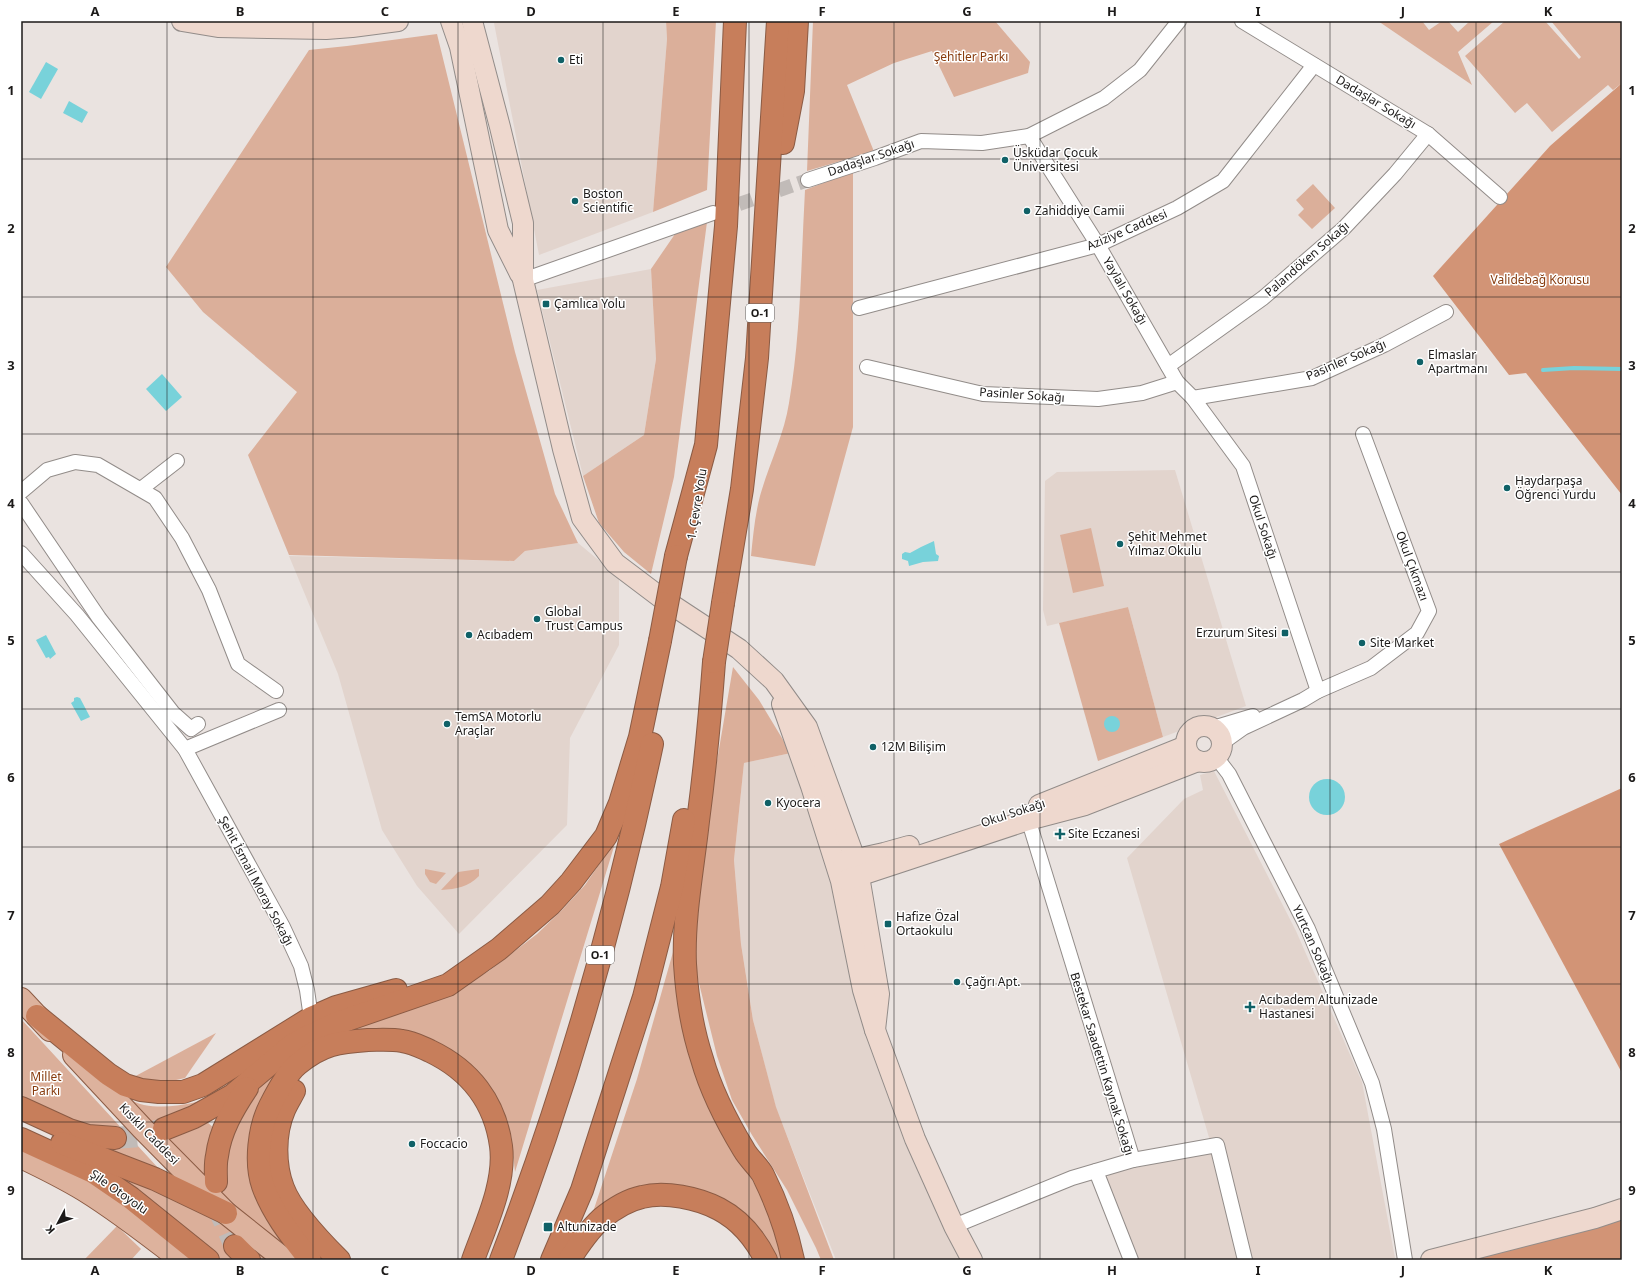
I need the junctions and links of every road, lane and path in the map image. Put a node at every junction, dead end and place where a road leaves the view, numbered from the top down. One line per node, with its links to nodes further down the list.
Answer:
1 (182, 21): 2 (street)
2 (398, 21)
3 (451, 21): 18 (street)
4 (472, 21): 18 (street)
5 (735, 21): 31 (highway, 1. Çevre Yolu / O-1)
6 (778, 21): 16 (highway, O-1)
7 (797, 21): 16 (highway)
8 (1179, 21): 12 (street, Dadaşlar Sokağı)
9 (1242, 21): 10 (street, Dadaşlar Sokağı)
10 (1314, 65): 11 (street, Dadaşlar Sokağı); 17 (street, Aziziye Caddesi)
11 (1428, 134): 14 (street, Dadaşlar Sokağı); 21 (street, Palandöken Sokağı)
12 (1029, 136): 13 (street, Dadaşlar Sokağı); 17 (street, Yaylalı Sokağı)
13 (808, 180)
14 (1500, 197)
15 (713, 213): 18 (street)
16 (766, 229): 32 (highway, O-1, bridge)
17 (1098, 245): 19 (street, Aziziye Caddesi); 21 (street, Yaylalı Sokağı)
18 (523, 280): 41 (street)
19 (859, 308)
20 (1446, 312): 24 (street, Pasinler Sokağı)
21 (1168, 366): 23 (street, Okul Sokağı)
22 (867, 367): 23 (street, Pasinler Sokağı)
23 (1177, 382): 24 (street, Okul Sokağı)
24 (1192, 398): 34 (street, Okul Sokağı)
25 (1363, 434): 34 (street, Okul Çıkmazı)
26 (177, 461): 27 (street)
27 (140, 490): 28 (street); 33 (street)
28 (21, 492)
29 (21, 503): 36 (street)
30 (21, 553): 39 (street, Şehit İsmail Moray Sokağı)
31 (667, 642): 42 (highway); 67 (highway, O-1)
32 (714, 662): 56 (highway); 68 (highway, O-1)
33 (276, 690)
34 (1318, 691): 38 (street)
35 (279, 710): 39 (street)
36 (198, 724)
37 (1186, 746): 38 (street); 38 (street); 40 (street, Okul Sokağı)
38 (1212, 747): 40 (street); 76 (street, Yurtcan Sokağı)
39 (185, 749): 45 (street, Şehit İsmail Moray Sokağı)
40 (1027, 815): 41 (street); 54 (street, Bestekar Saadettin Kaynak Sokağı)
41 (848, 870): 60 (street)
42 (499, 949): 45 (highway); 47 (highway)
43 (21, 999): 44 (main road, Kısıklı Caddesi)
44 (36, 1016): 45 (highway); 59 (main road, Kısıklı Caddesi)
45 (311, 1018)
46 (364, 1041): 64 (highway); 65 (highway); 66 (highway)
47 (264, 1070): 50 (highway); 57 (highway)
48 (21, 1108): 51 (highway)
49 (21, 1124): 59 (highway, Şile Otoyolu)
50 (164, 1129)
51 (115, 1138)
52 (21, 1139): 62 (highway, Şile Otoyolu)
53 (21, 1157): 61 (main road)
54 (1133, 1160): 55 (street, Bestekar Saadettin Kaynak Sokağı); 75 (street)
55 (1096, 1171): 60 (street, Bestekar Saadettin Kaynak Sokağı); 74 (street)
56 (762, 1174): 71 (highway); 72 (highway)
57 (216, 1182)
58 (1622, 1209): 77 (street)
59 (226, 1213): 63 (main road, Kısıklı Caddesi)
60 (954, 1226): 73 (street)
61 (182, 1260)
62 (208, 1260)
63 (285, 1260)
64 (310, 1260)
65 (339, 1260)
66 (473, 1260)
67 (501, 1260)
68 (552, 1260)
69 (569, 1260): 70 (highway)
70 (766, 1260)
71 (794, 1260)
72 (810, 1260)
73 (972, 1260)
74 (1130, 1260)
75 (1245, 1260)
76 (1406, 1260)
77 (1431, 1260)

